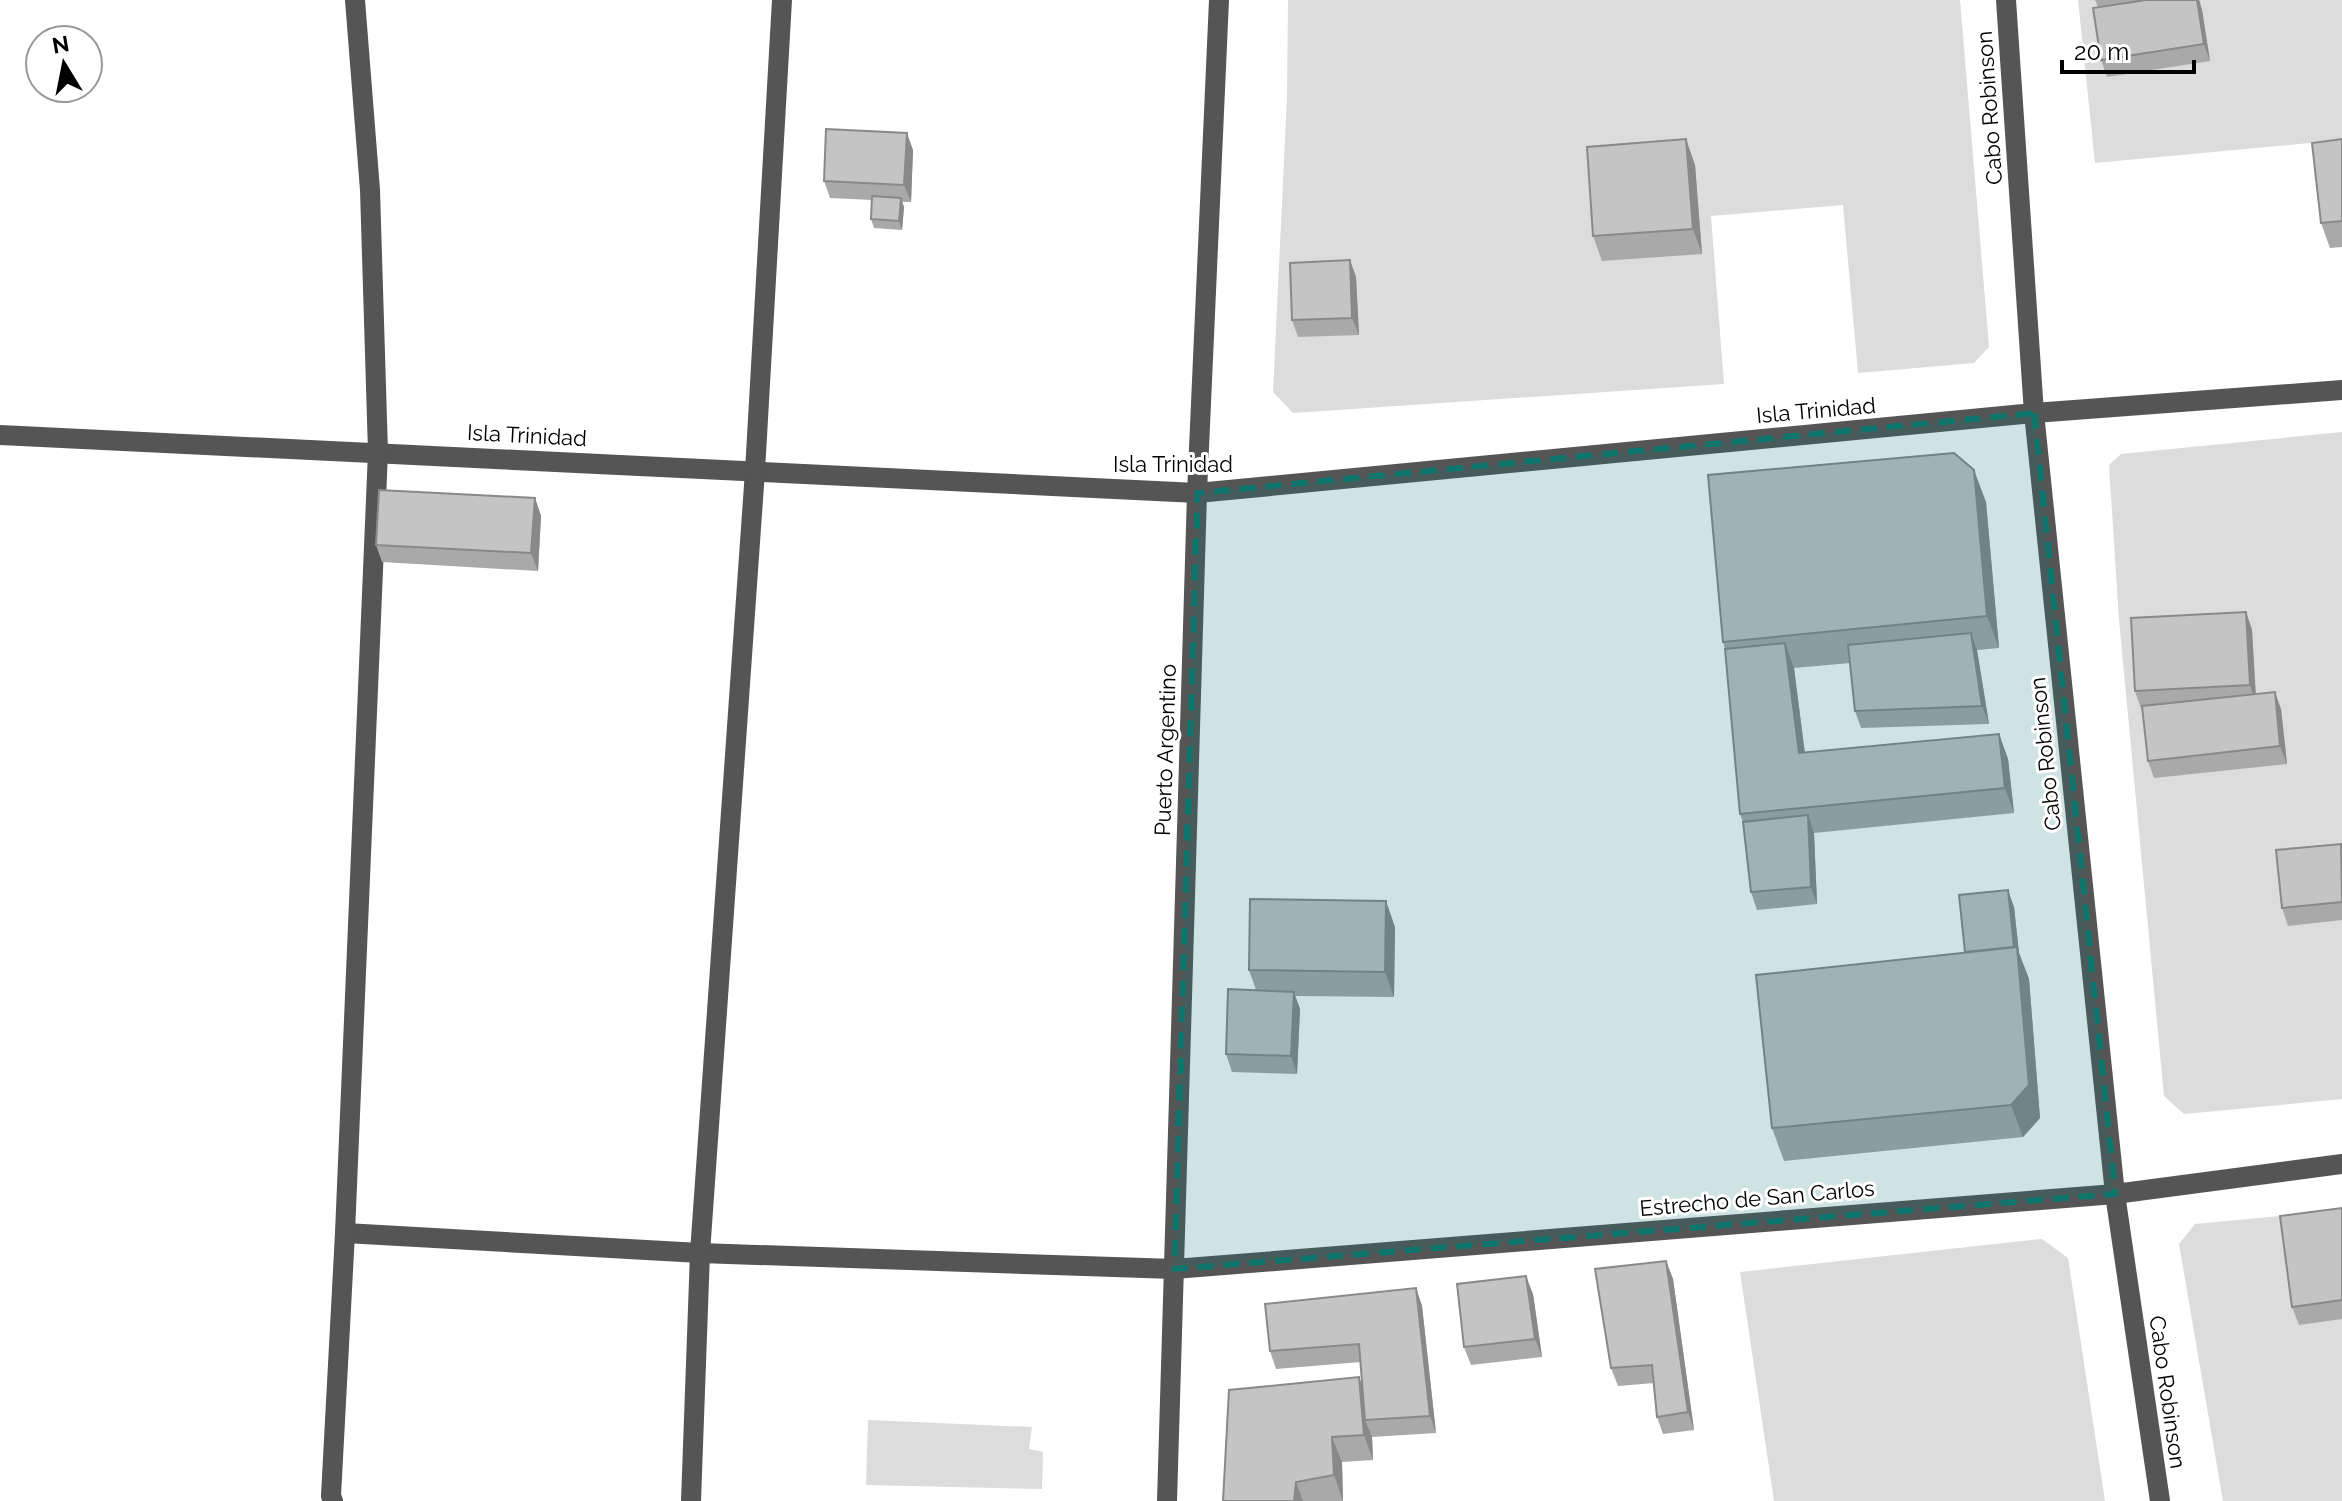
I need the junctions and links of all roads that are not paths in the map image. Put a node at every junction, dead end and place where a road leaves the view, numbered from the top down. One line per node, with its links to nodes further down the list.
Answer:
1 (355, 0): 8 (street)
2 (782, 0): 9 (street)
3 (1219, 0): 10 (street, Puerto Argentino)
4 (2006, 0): 6 (street, Cabo Robinson)
5 (2342, 390): 6 (street, Isla Trinidad)
6 (2034, 413): 10 (street, Isla Trinidad); 12 (street, Cabo Robinson)
7 (0, 435): 8 (street, Isla Trinidad)
8 (378, 452): 9 (street, Isla Trinidad); 13 (street)
9 (755, 471): 10 (street, Isla Trinidad); 14 (street)
10 (1197, 493): 15 (street, Puerto Argentino)
11 (2342, 1164): 12 (street, Estrecho de San Carlos)
12 (2115, 1194): 15 (street, Estrecho de San Carlos); 19 (street, Cabo Robinson)
13 (345, 1233): 14 (street, Estrecho de San Carlos); 16 (street)
14 (700, 1253): 15 (street, Estrecho de San Carlos); 17 (street)
15 (1174, 1269): 18 (street, Puerto Argentino)
16 (333, 1501)
17 (691, 1501)
18 (1167, 1501)
19 (2160, 1501)

